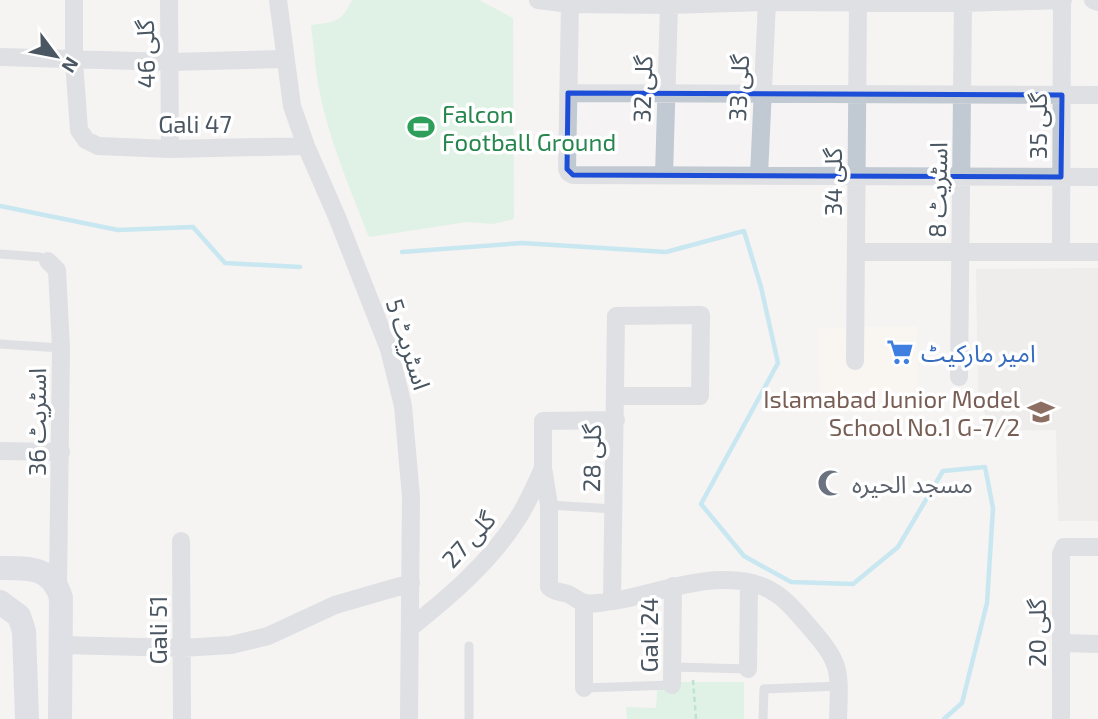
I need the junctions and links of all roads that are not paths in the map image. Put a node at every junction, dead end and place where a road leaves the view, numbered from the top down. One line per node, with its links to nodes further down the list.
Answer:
1 (74, 0): 13 (street)
2 (169, 0): 14 (street, گلی 46)
3 (278, 0): 12 (street, اسٹریٹ 5)
4 (538, 0): 9 (street)
5 (1062, 0): 8 (street); 20 (street, گلی 35)
6 (767, 2): 7 (street); 10 (street); 17 (street, گلی 33)
7 (858, 2): 8 (street); 18 (street, گلی 34)
8 (963, 3): 19 (street, اسٹریٹ 8)
9 (570, 4): 10 (street); 15 (street)
10 (669, 5): 16 (street, گلی 32)
11 (0, 57): 13 (street)
12 (285, 59): 14 (street); 22 (street, اسٹریٹ 5)
13 (74, 61): 14 (street); 23 (street, Gali 47)
14 (170, 62): 23 (street, گلی 46)
15 (568, 93): 16 (street); 24 (street)
16 (667, 94): 17 (street); 24 (street, گلی 32)
17 (763, 94): 18 (street); 25 (street, گلی 33)
18 (857, 94): 19 (street); 26 (street, گلی 34)
19 (962, 95): 20 (street); 27 (street, اسٹریٹ 8)
20 (1062, 95): 21 (street); 28 (street, گلی 35)
21 (1098, 95)
22 (306, 146): 23 (street, Gali 47); 51 (street, اسٹریٹ 5)
23 (170, 149)
24 (664, 175): 25 (street)
25 (759, 175): 26 (street)
26 (857, 176): 27 (street); 30 (street, گلی 34)
27 (961, 176): 28 (street); 31 (street, اسٹریٹ 8)
28 (1061, 177): 29 (street); 32 (street, گلی 35)
29 (1098, 177)
30 (856, 252): 31 (street); 38 (street, گلی 34)
31 (961, 252): 32 (street); 39 (street, اسٹریٹ 8)
32 (1061, 252): 33 (street)
33 (1098, 253)
34 (0, 254): 35 (lane)
35 (48, 261): 37 (street, اسٹریٹ 36)
36 (0, 344): 37 (lane)
37 (61, 348): 43 (street, اسٹریٹ 36)
38 (855, 361)
39 (959, 377)
40 (617, 396): 40 (street, گلی 28); 41 (street, گلی 28)
41 (616, 420): 44 (street, گلی 27); 46 (street, گلی 28)
42 (0, 450): 43 (street)
43 (61, 452): 50 (street, اسٹریٹ 36)
44 (543, 468): 45 (street, گلی 27); 57 (street, گلی 27)
45 (549, 505): 46 (lane); 54 (street, گلی 27)
46 (614, 509): 55 (street, گلی 28)
47 (181, 541): 62 (street, Gali 51)
48 (1098, 547): 58 (street, گلی 20)
49 (0, 568): 50 (street)
50 (55, 583): 60 (street)
51 (411, 583): 57 (street, اسٹریٹ 5); 62 (street)
52 (749, 583): 53 (street); 63 (street); 65 (street)
53 (673, 586): 55 (street); 64 (street, Gali 24)
54 (577, 599): 55 (street); 66 (street)
55 (612, 601)
56 (0, 603): 68 (street)
57 (410, 628): 71 (street, اسٹریٹ 5)
58 (1061, 643): 59 (street); 74 (street, گلی 20)
59 (1098, 643)
60 (61, 645): 62 (street); 69 (street)
61 (469, 646): 72 (lane)
62 (182, 648): 70 (street, Gali 51)
63 (748, 669): 64 (lane)
64 (673, 676): 66 (lane)
65 (840, 686): 67 (street); 73 (lane)
66 (583, 688)
67 (838, 714)
68 (27, 719)
69 (60, 719)
70 (182, 719)
71 (409, 719)
72 (469, 719)
73 (763, 719)
74 (1061, 719)

